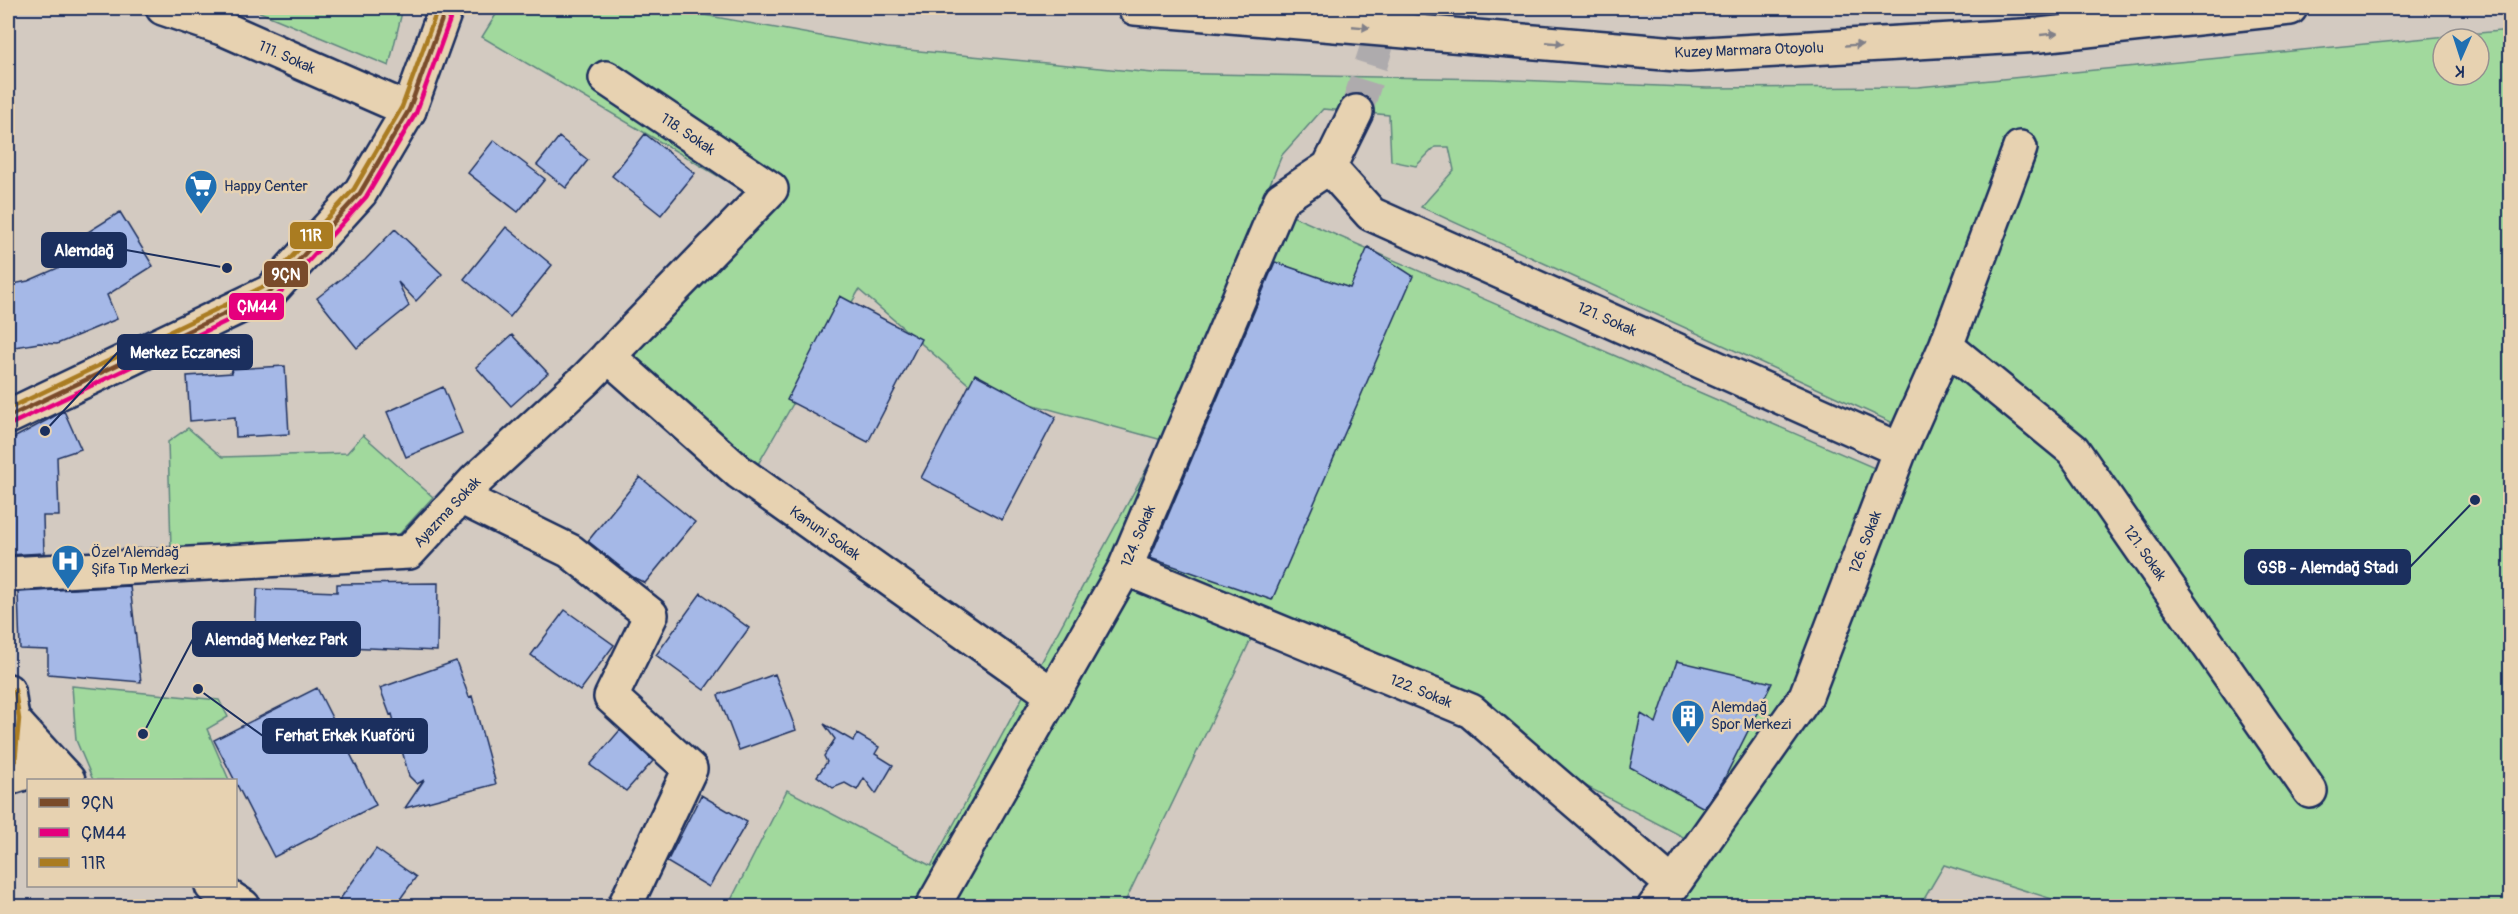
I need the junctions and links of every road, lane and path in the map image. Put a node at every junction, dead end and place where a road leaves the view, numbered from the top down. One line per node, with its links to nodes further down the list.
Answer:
1 (163, 8): 6 (main road, 111. Sokak)
2 (446, 8): 6 (main road)
3 (1135, 8): 4 (main road, Kuzey Marmara Otoyolu, one-way to 4)
4 (2290, 8)
5 (606, 78): 10 (main road, 118. Sokak)
6 (409, 110): 13 (main road)
7 (1356, 112): 9 (main road)
8 (2020, 148): 11 (main road, 126. Sokak)
9 (1329, 166): 14 (main road, 121. Sokak); 16 (main road, 124. Sokak)
10 (771, 189): 12 (main road, Ayazma Sokak)
11 (1946, 346): 14 (main road, 126. Sokak); 23 (main road, 121. Sokak)
12 (608, 356): 15 (main road, Ayazma Sokak); 18 (main road, Kanuni Sokak)
13 (8, 417)
14 (1900, 450): 25 (main road, 126. Sokak)
15 (460, 497): 17 (main road, Ayazma Sokak); 27 (main road)
16 (1125, 568): 18 (main road, 124. Sokak); 25 (main road, 122. Sokak)
17 (8, 574)
18 (1053, 696): 28 (main road, 124. Sokak)
19 (10, 705): 20 (main road); 21 (main road)
20 (8, 761)
21 (60, 772): 22 (main road)
22 (8, 778)
23 (2310, 791)
24 (215, 887): 26 (main road)
25 (1664, 896)
26 (243, 906)
27 (625, 906)
28 (933, 906)

